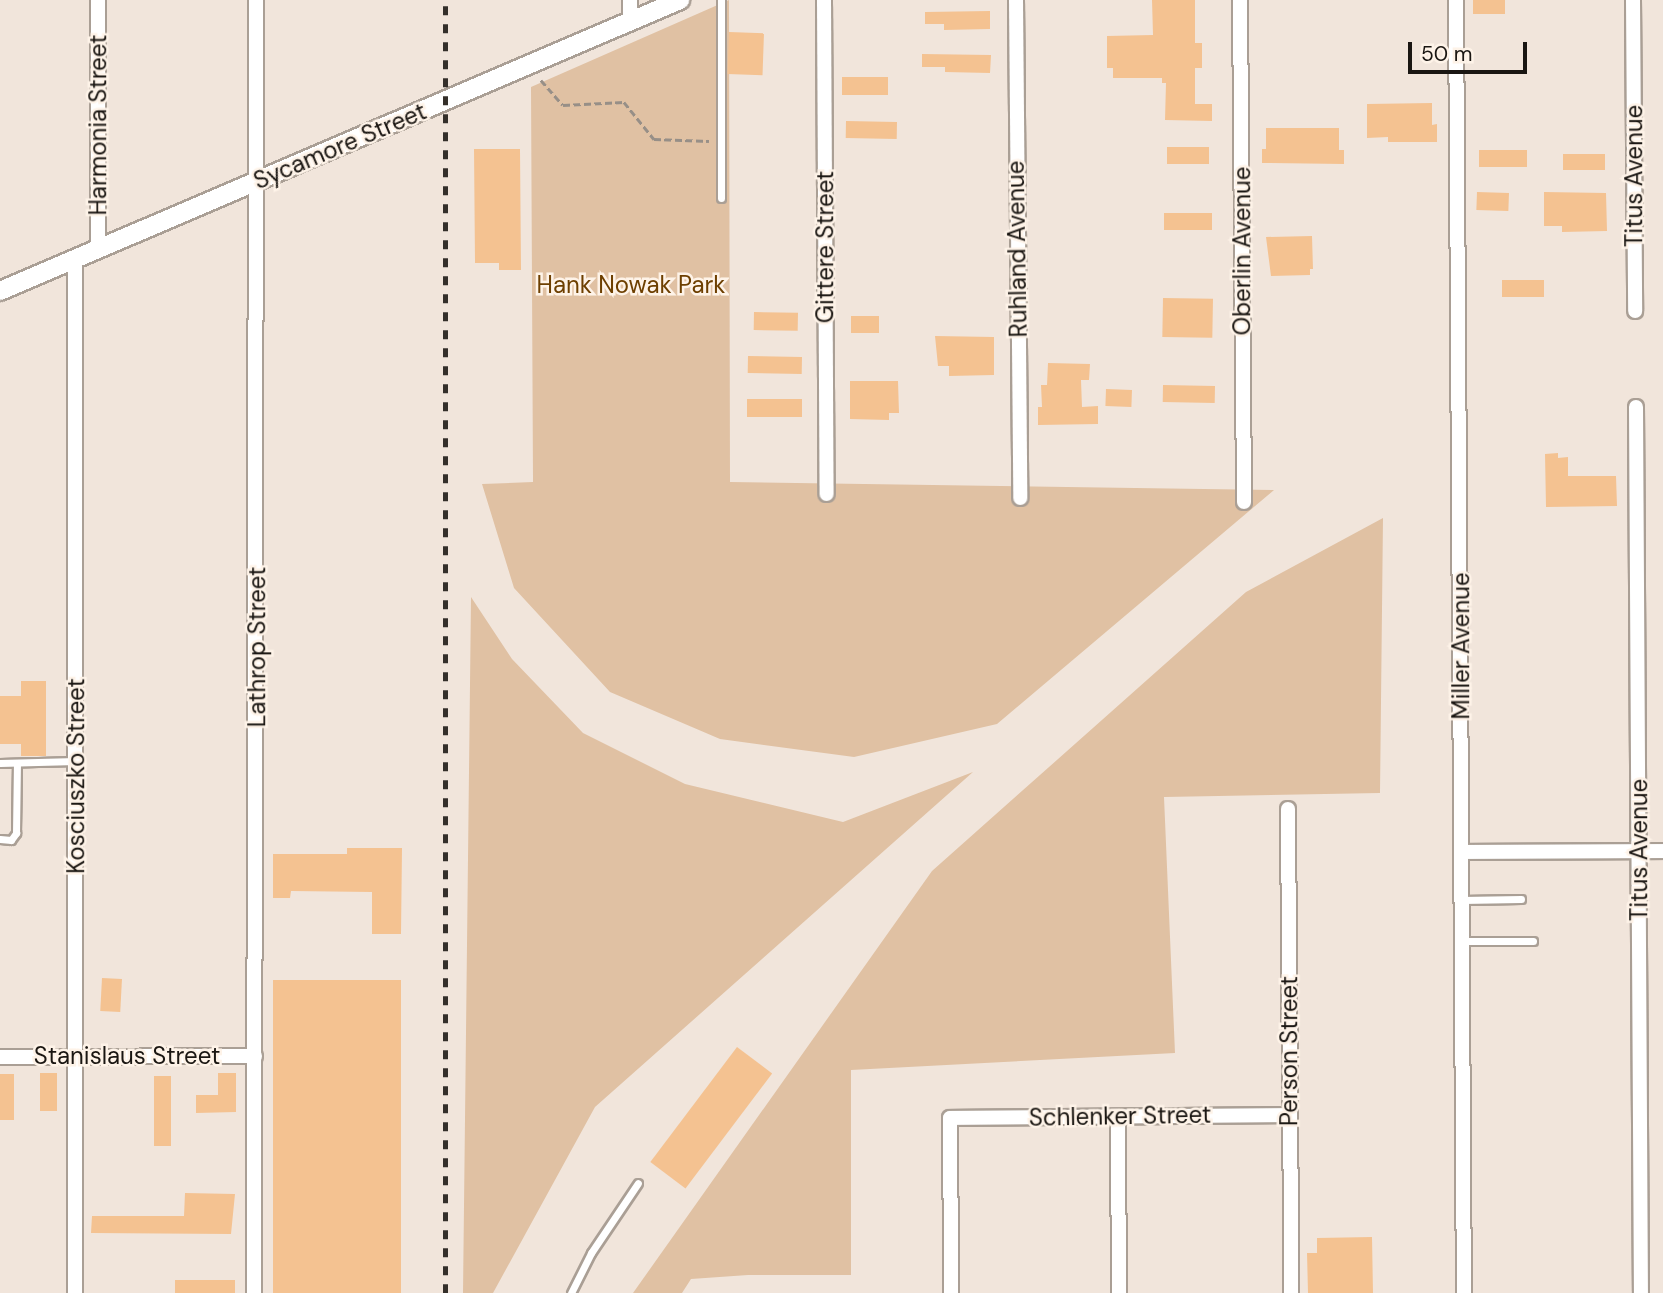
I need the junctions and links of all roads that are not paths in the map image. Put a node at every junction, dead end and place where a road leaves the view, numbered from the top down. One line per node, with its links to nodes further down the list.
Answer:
1 (98, 0): 14 (street, Harmonia Street)
2 (256, 0): 12 (street, Lathrop Street)
3 (630, 0): 11 (street)
4 (680, 0): 11 (street, Sycamore Street)
5 (721, 0): 13 (lane)
6 (824, 0): 19 (street, Gittere Street)
7 (1016, 0): 20 (street, Ruhland Avenue)
8 (1240, 0): 21 (street, Oberlin Avenue)
9 (1456, 0): 29 (street, Miller Avenue)
10 (1633, 0): 17 (street, Titus Avenue)
11 (630, 22): 12 (street, Sycamore Street)
12 (256, 182): 14 (street, Sycamore Street); 35 (street, Lathrop Street)
13 (721, 198)
14 (98, 249): 15 (street, Sycamore Street)
15 (75, 260): 16 (street, Sycamore Street); 22 (street, Kosciuszko Street)
16 (0, 291)
17 (1635, 311)
18 (1636, 407): 27 (street, Titus Avenue)
19 (827, 494)
20 (1020, 498)
21 (1244, 502)
22 (77, 761): 23 (lane); 34 (street, Kosciuszko Street)
23 (17, 763): 24 (lane); 26 (lane)
24 (0, 764)
25 (1288, 809): 37 (street, Person Street)
26 (0, 839)
27 (1639, 851): 28 (street); 29 (street); 47 (street, Titus Avenue)
28 (1663, 851)
29 (1462, 852): 31 (street, Miller Avenue)
30 (1521, 899): 31 (lane)
31 (1462, 900): 32 (street, Miller Avenue)
32 (1462, 941): 33 (lane); 46 (street, Miller Avenue)
33 (1533, 941)
34 (75, 1056): 35 (street, Stanislaus Street); 36 (street, Stanislaus Street); 40 (street, Kosciuszko Street)
35 (255, 1056): 41 (street, Lathrop Street)
36 (0, 1057)
37 (1289, 1115): 38 (street, Schlenker Street); 45 (street, Person Street)
38 (1118, 1117): 43 (street, Schlenker Street); 44 (street)
39 (638, 1184): 42 (lane)
40 (75, 1293)
41 (254, 1293)
42 (571, 1293)
43 (951, 1293)
44 (1119, 1293)
45 (1291, 1293)
46 (1464, 1293)
47 (1641, 1293)

